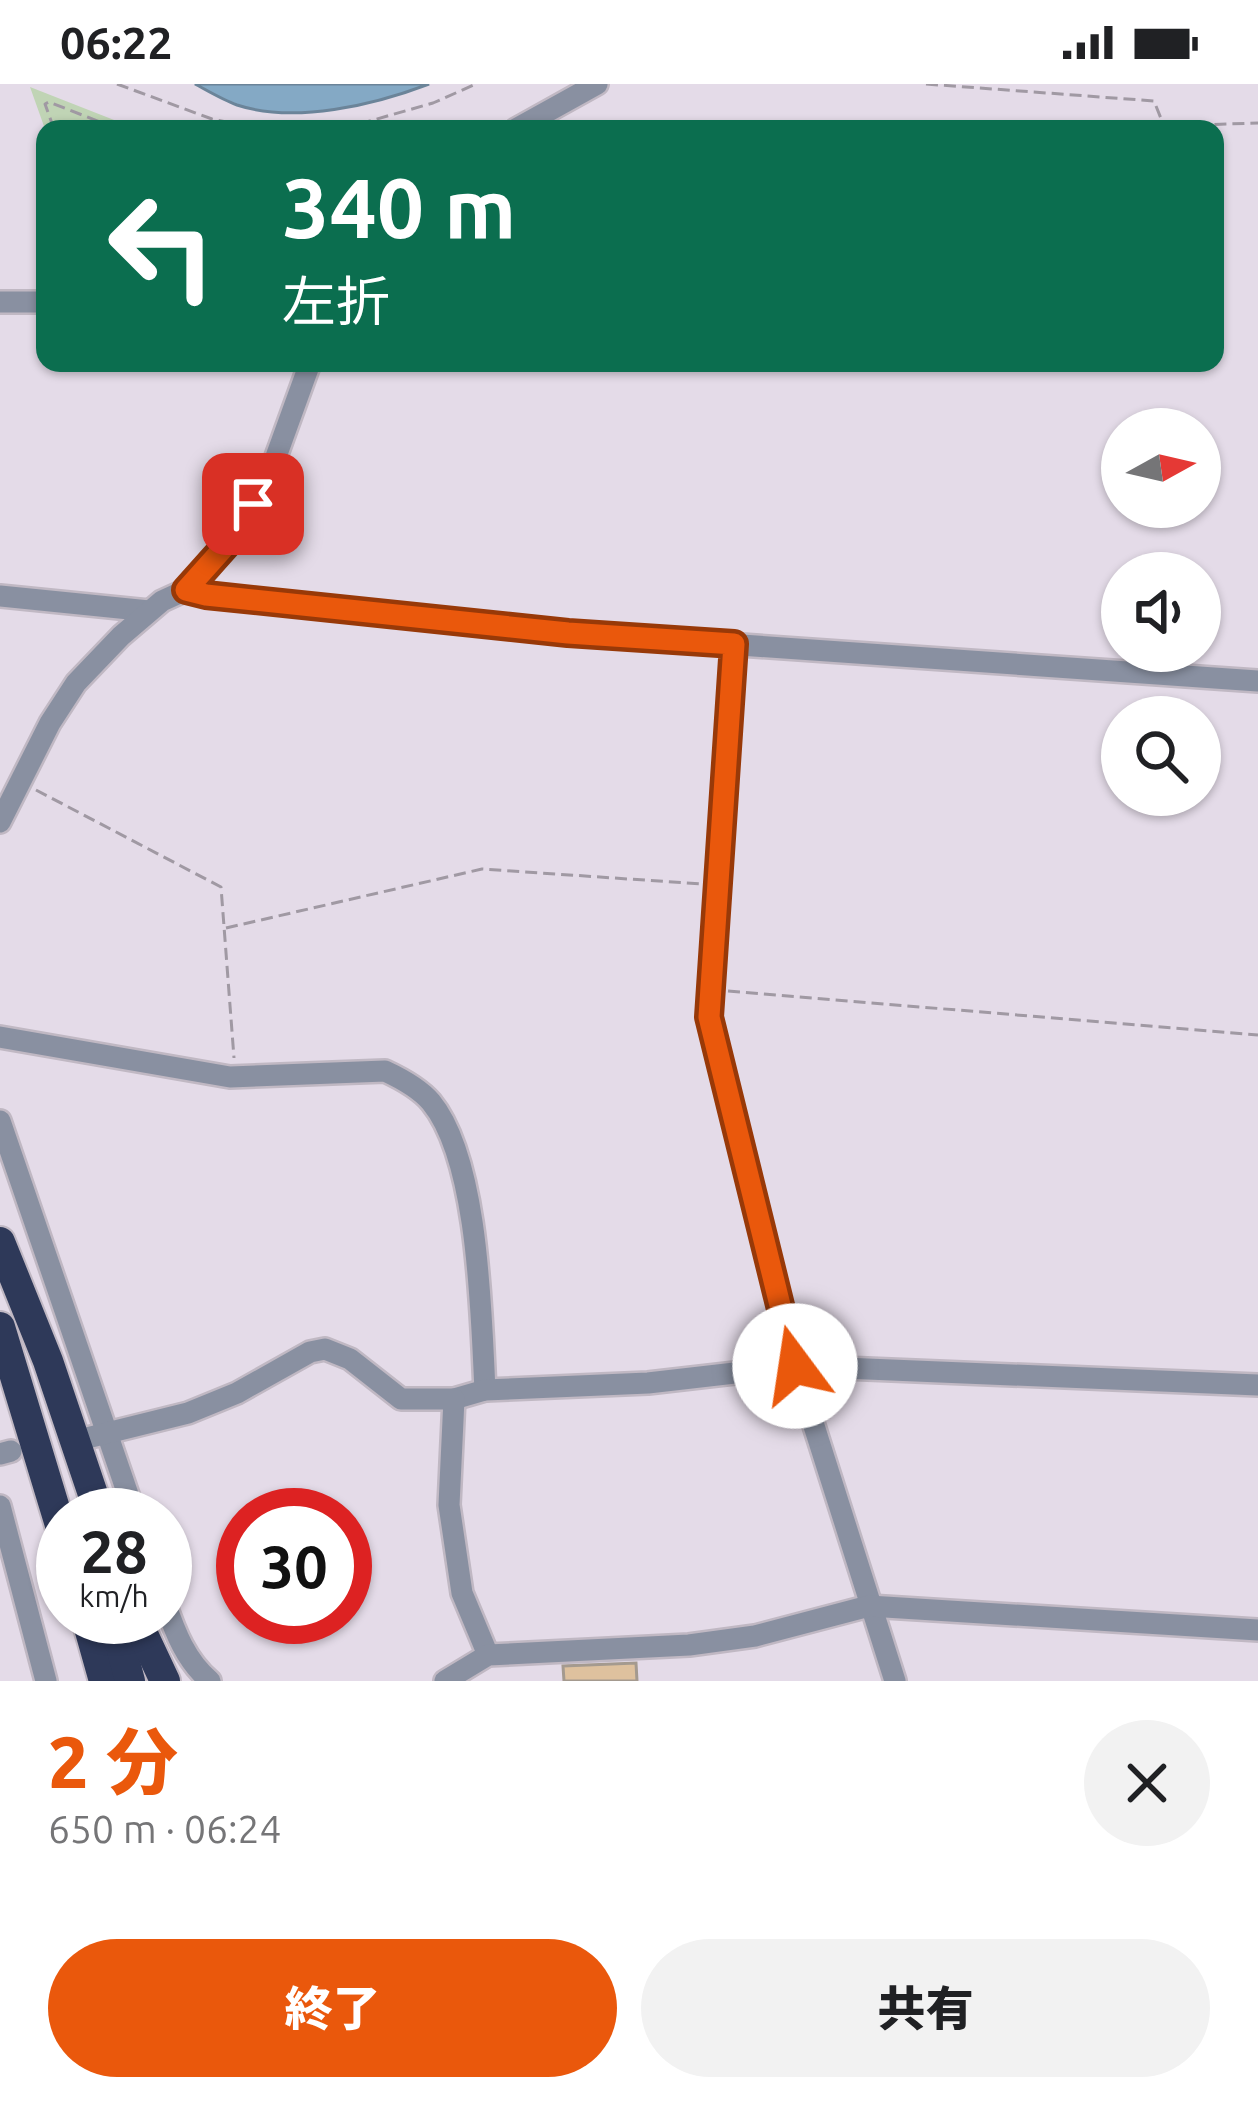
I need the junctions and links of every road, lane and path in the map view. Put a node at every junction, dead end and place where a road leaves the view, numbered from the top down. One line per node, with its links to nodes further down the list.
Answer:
1 (117, 84): 7 (path)
2 (476, 84): 8 (path)
3 (597, 84): 9 (street)
4 (926, 84): 10 (path)
5 (51, 120): 6 (path)
6 (95, 120)
7 (217, 120)
8 (375, 120)
9 (532, 120)
10 (1162, 120)
11 (1258, 123): 12 (path)
12 (1224, 124)
13 (0, 302): 14 (street)
14 (36, 302)
15 (306, 372): 16 (street)
16 (186, 590): 18 (street); 19 (street)
17 (0, 596): 18 (street)
18 (149, 611): 21 (street)
19 (734, 644): 20 (street); 23 (street)
20 (1258, 681)
21 (20, 782): 22 (street); 24 (path)
22 (0, 822)
23 (716, 885): 24 (path); 25 (street)
24 (226, 928): 28 (path)
25 (708, 990): 26 (path); 32 (street)
26 (1258, 1035)
27 (0, 1037): 28 (street)
28 (230, 1077): 34 (street)
29 (0, 1121): 36 (street)
30 (0, 1245): 38 (highway); 39 (highway)
31 (0, 1327): 37 (highway)
32 (795, 1366): 33 (street); 34 (street); 42 (street)
33 (1258, 1385)
34 (485, 1390): 35 (street)
35 (454, 1399): 36 (street); 48 (street)
36 (98, 1437): 40 (street)
37 (49, 1488)
38 (75, 1488)
39 (91, 1488)
40 (122, 1488)
41 (0, 1505): 50 (street)
42 (869, 1606): 43 (street); 48 (street); 55 (street)
43 (1258, 1630)
44 (92, 1644): 49 (highway)
45 (120, 1644): 51 (highway)
46 (147, 1644): 52 (highway)
47 (182, 1644): 53 (street)
48 (488, 1654): 54 (street)
49 (100, 1676)
50 (46, 1681)
51 (130, 1681)
52 (164, 1681)
53 (210, 1681)
54 (445, 1681)
55 (895, 1681)

